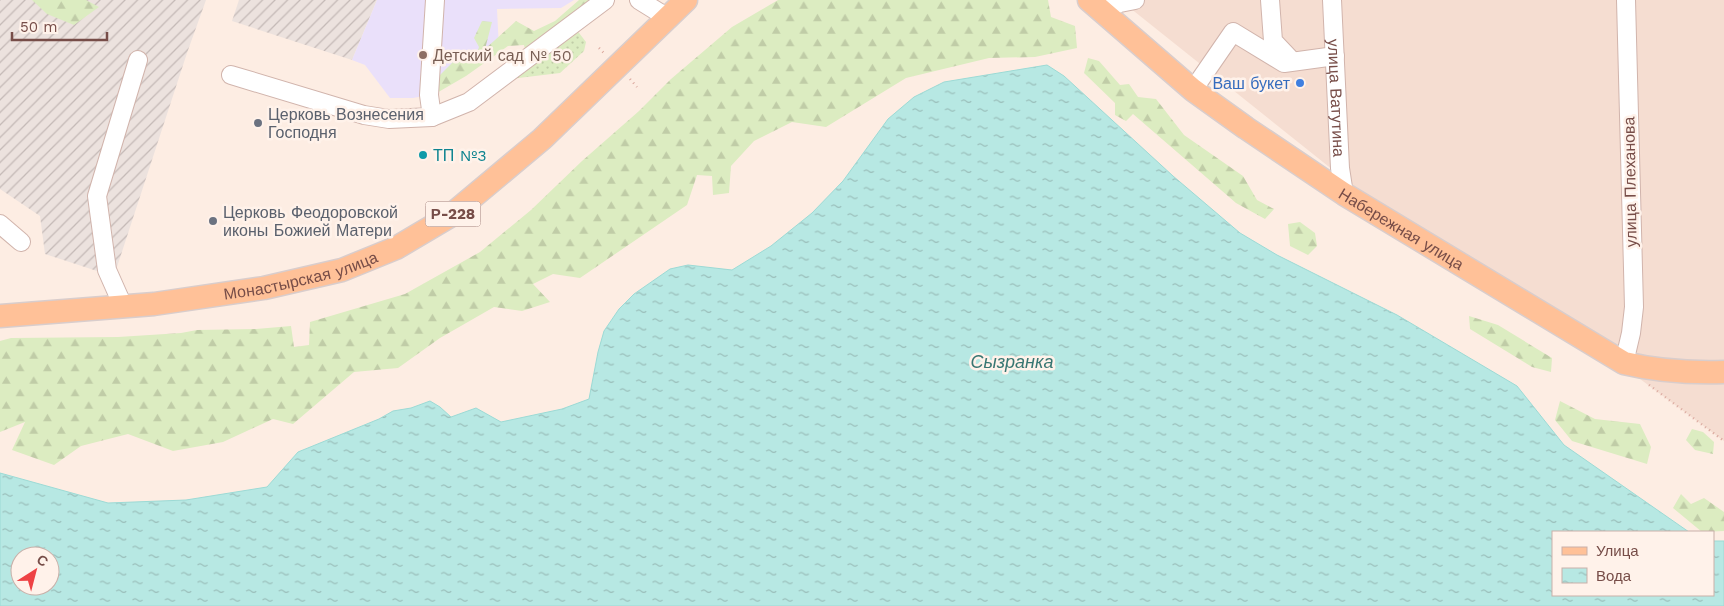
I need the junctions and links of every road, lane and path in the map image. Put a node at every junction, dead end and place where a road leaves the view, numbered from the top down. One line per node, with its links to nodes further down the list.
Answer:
1 (435, 0): 16 (street)
2 (605, 0): 16 (street)
3 (639, 0): 10 (street)
4 (686, 0): 10 (main road, Монастырская улица / Р-228)
5 (1135, 0): 9 (street)
6 (1270, 0): 13 (street)
7 (1332, 0): 11 (street, улица Ватутина)
8 (1626, 0): 22 (street, улица Плеханова)
9 (1095, 5): 15 (main road, Набережная улица)
10 (668, 18): 20 (main road, Монастырская улица / Р-228)
11 (1335, 56): 13 (street); 17 (street, улица Ватутина)
12 (138, 60): 20 (street)
13 (1293, 62): 15 (street)
14 (231, 75): 16 (street)
15 (1193, 90): 17 (main road, Набережная улица)
16 (432, 116)
17 (1344, 194): 22 (main road, Набережная улица)
18 (0, 224): 19 (street)
19 (21, 242)
20 (123, 306): 21 (main road, Монастырская улица / Р-228)
21 (0, 316)
22 (1624, 363): 23 (main road, Набережная улица)
23 (1724, 372)
24 (1649, 385): 25 (path)
25 (1724, 441)

